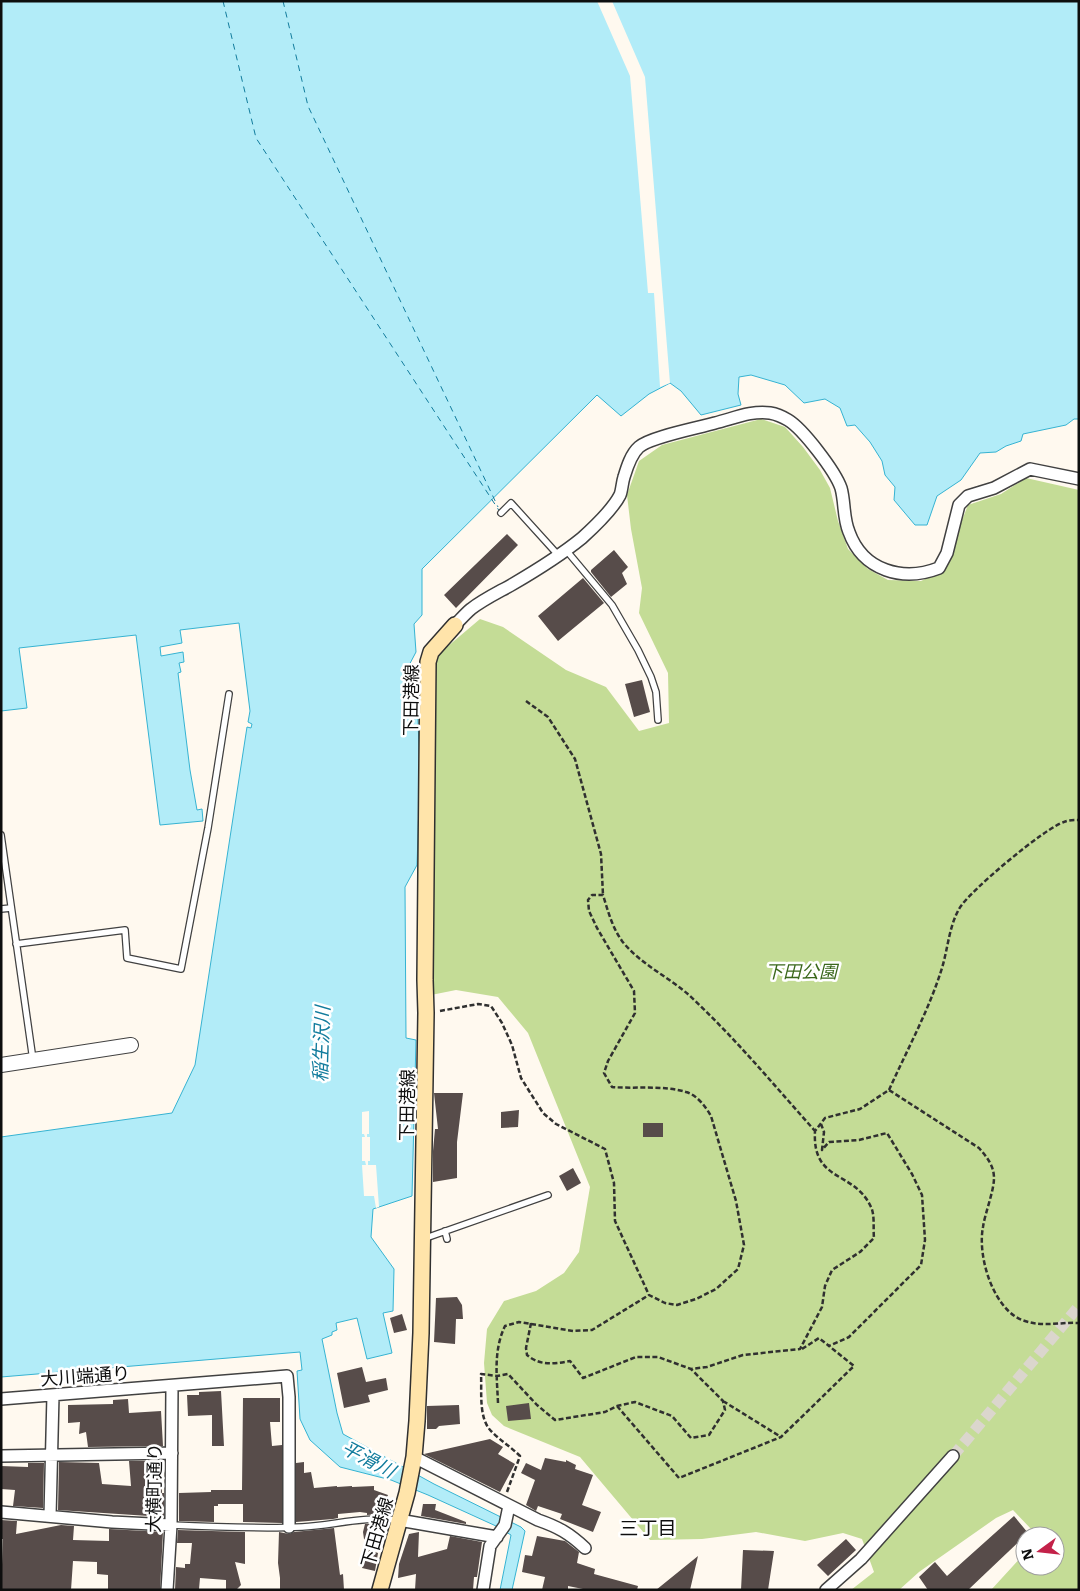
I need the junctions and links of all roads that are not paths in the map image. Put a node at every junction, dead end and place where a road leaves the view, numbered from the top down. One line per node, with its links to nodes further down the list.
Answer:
1 (1079, 479): 3 (street)
2 (501, 513): 3 (lane)
3 (562, 552): 4 (street); 6 (lane)
4 (455, 625): 16 (main road, 下田港線)
5 (229, 694): 10 (lane)
6 (658, 720)
7 (1, 835): 8 (lane)
8 (11, 908): 9 (lane); 10 (lane)
9 (1, 909)
10 (16, 944): 12 (lane)
11 (131, 1045): 12 (street)
12 (33, 1060): 13 (street)
13 (1, 1065)
14 (548, 1195): 15 (lane)
15 (445, 1232): 16 (lane); 17 (lane)
16 (422, 1239): 25 (main road, 下田港線)
17 (447, 1239)
18 (172, 1386): 19 (street, 大川端通り); 21 (street, 大横町通り); 31 (street, 大川端通り)
19 (53, 1395): 20 (street, 大川端通り); 22 (street)
20 (1, 1399)
21 (172, 1453): 22 (street); 30 (street, 大横町通り)
22 (51, 1455): 23 (street); 28 (street)
23 (1, 1456)
24 (953, 1456): 37 (street)
25 (413, 1461): 26 (street); 29 (main road, 下田港線)
26 (506, 1509): 32 (street); 33 (street)
27 (1, 1512): 28 (street)
28 (50, 1516): 30 (street)
29 (399, 1520): 31 (lane); 32 (street); 35 (main road, 下田港線)
30 (170, 1525): 31 (lane); 34 (street, 大横町通り)
31 (289, 1527)
32 (499, 1534): 36 (street)
33 (585, 1548)
34 (167, 1590)
35 (380, 1590)
36 (484, 1590)
37 (826, 1590)

